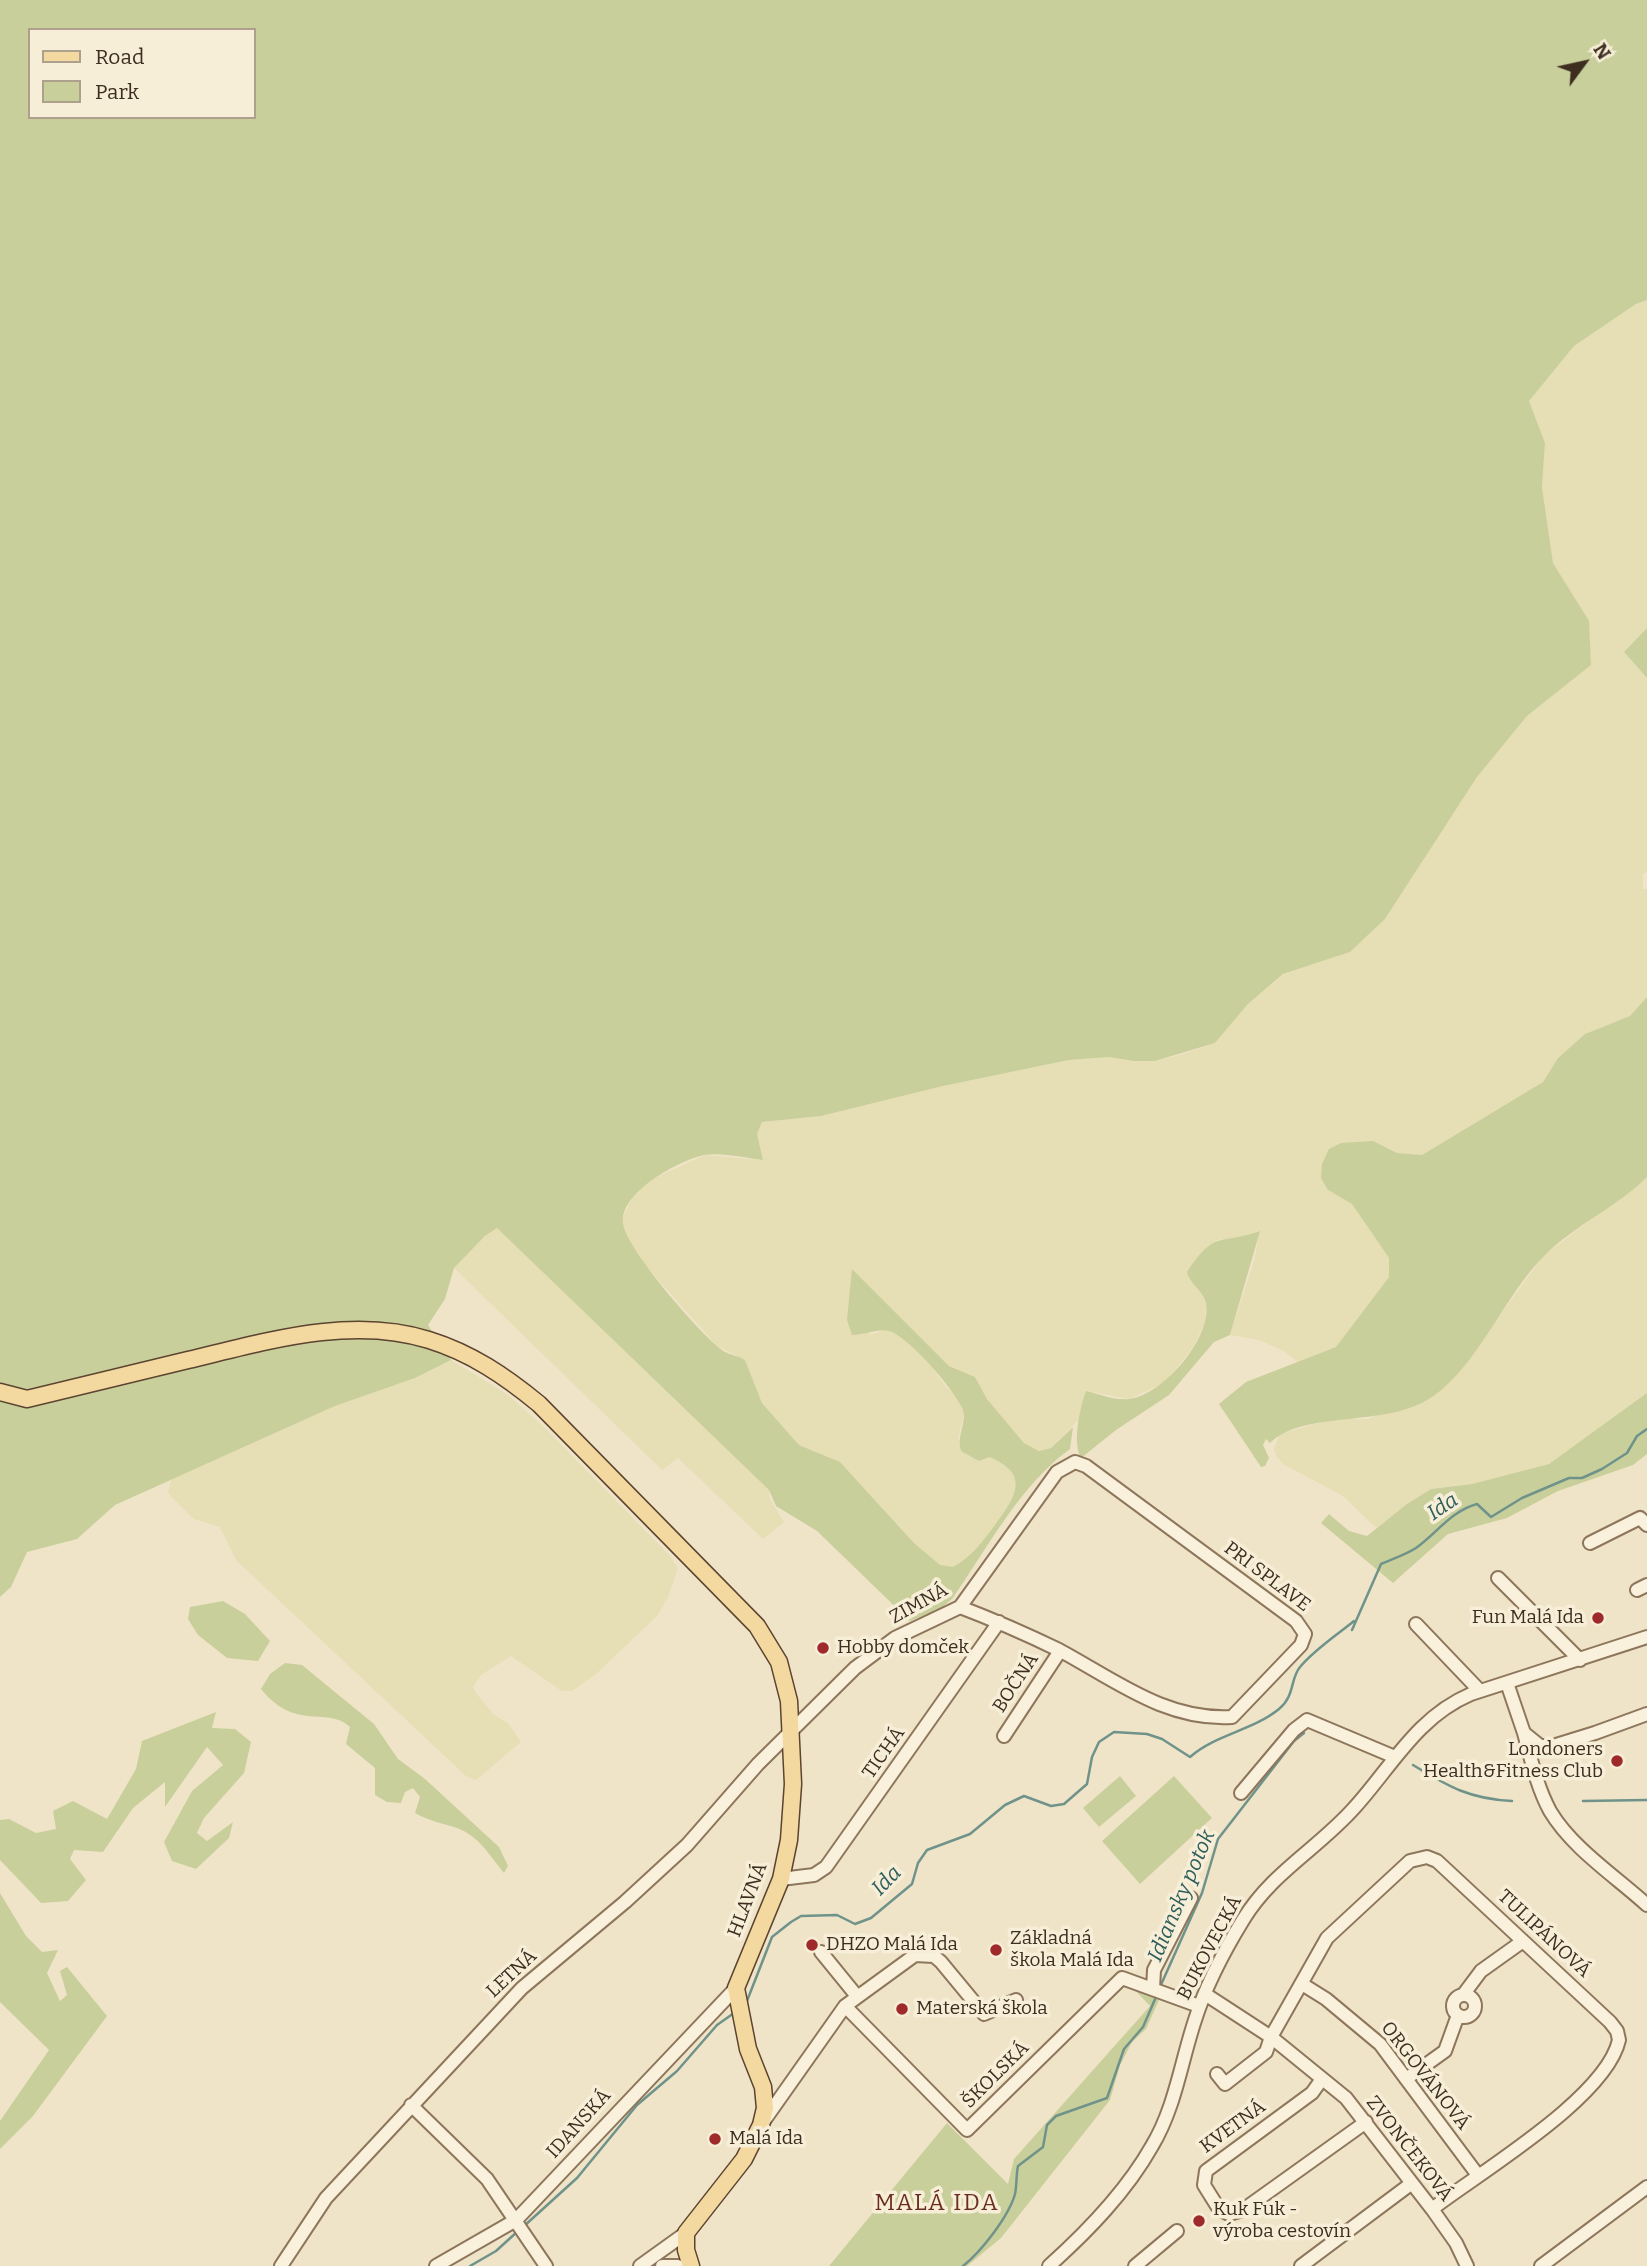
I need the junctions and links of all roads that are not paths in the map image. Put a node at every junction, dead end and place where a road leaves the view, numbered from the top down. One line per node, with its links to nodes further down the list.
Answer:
1 (0, 1392): 15 (main road, HLAVNÁ)
2 (1075, 1462): 6 (street, ZIMNÁ); 10 (street, PRI SPLAVE)
3 (1647, 1525): 4 (street)
4 (1590, 1543)
5 (1498, 1578): 11 (street)
6 (960, 1607): 7 (street, PRI SPLAVE); 15 (street, ZIMNÁ)
7 (999, 1622): 10 (street, PRI SPLAVE); 20 (street, TICHÁ)
8 (1416, 1623): 13 (street)
9 (1647, 1637): 11 (street, BUKOVECKÁ)
10 (1060, 1651): 17 (street, BOČNÁ)
11 (1580, 1660): 12 (street, BUKOVECKÁ)
12 (1507, 1683): 13 (street, BUKOVECKÁ); 16 (street)
13 (1476, 1693): 18 (street, BUKOVECKÁ)
14 (1647, 1714): 16 (street)
15 (793, 1733): 20 (main road, HLAVNÁ); 40 (street, LETNÁ)
16 (1524, 1733): 22 (street)
17 (1004, 1736)
18 (1395, 1757): 19 (street); 30 (street, BUKOVECKÁ)
19 (1241, 1793)
20 (781, 1879): 28 (main road, HLAVNÁ)
21 (1191, 1898): 26 (street)
22 (1647, 1905)
23 (1523, 1941): 25 (street, TULIPÁNOVÁ); 32 (street); 42 (street, TULIPÁNOVÁ)
24 (821, 1952): 27 (street)
25 (1302, 1984): 35 (street, TULIPÁNOVÁ); 38 (street, ORGOVÁNOVÁ)
26 (1159, 1991): 30 (street, ŠKOLSKÁ); 31 (street, ŠKOLSKÁ)
27 (856, 1995): 29 (street); 31 (street)
28 (737, 1996): 39 (main road); 46 (street, IDANSKÁ)
29 (1016, 2000)
30 (1202, 2000): 35 (street, ZVONČEKOVÁ); 56 (street, BUKOVECKÁ)
31 (845, 2006): 39 (street)
32 (1466, 2015): 33 (street); 34 (street); 38 (street)
33 (1485, 2017)
34 (1468, 2030)
35 (1271, 2037): 36 (street, KVETNÁ); 37 (street, ZVONČEKOVÁ)
36 (1217, 2074)
37 (1322, 2079): 41 (street, ZVONČEKOVÁ); 41 (street, KVETNÁ)
38 (1406, 2080): 42 (street, ORGOVÁNOVÁ)
39 (773, 2098): 48 (main road)
40 (411, 2105): 46 (street); 49 (street, LETNÁ)
41 (1366, 2122): 43 (street, ZVONČEKOVÁ)
42 (1477, 2174): 45 (street, TULIPÁNOVÁ)
43 (1412, 2183): 45 (street, ZVONČEKOVÁ); 58 (street)
44 (1647, 2187): 60 (street)
45 (1432, 2209): 59 (street, ZVONČEKOVÁ)
46 (517, 2222): 50 (street, IDANSKÁ); 51 (street)
47 (1177, 2231): 57 (street)
48 (686, 2233): 52 (street); 55 (main road)
49 (281, 2266)
50 (436, 2266)
51 (546, 2266)
52 (640, 2266)
53 (664, 2266): 54 (street)
54 (678, 2266)
55 (691, 2266)
56 (1049, 2266)
57 (1135, 2266)
58 (1301, 2266)
59 (1467, 2266)
60 (1541, 2266)

